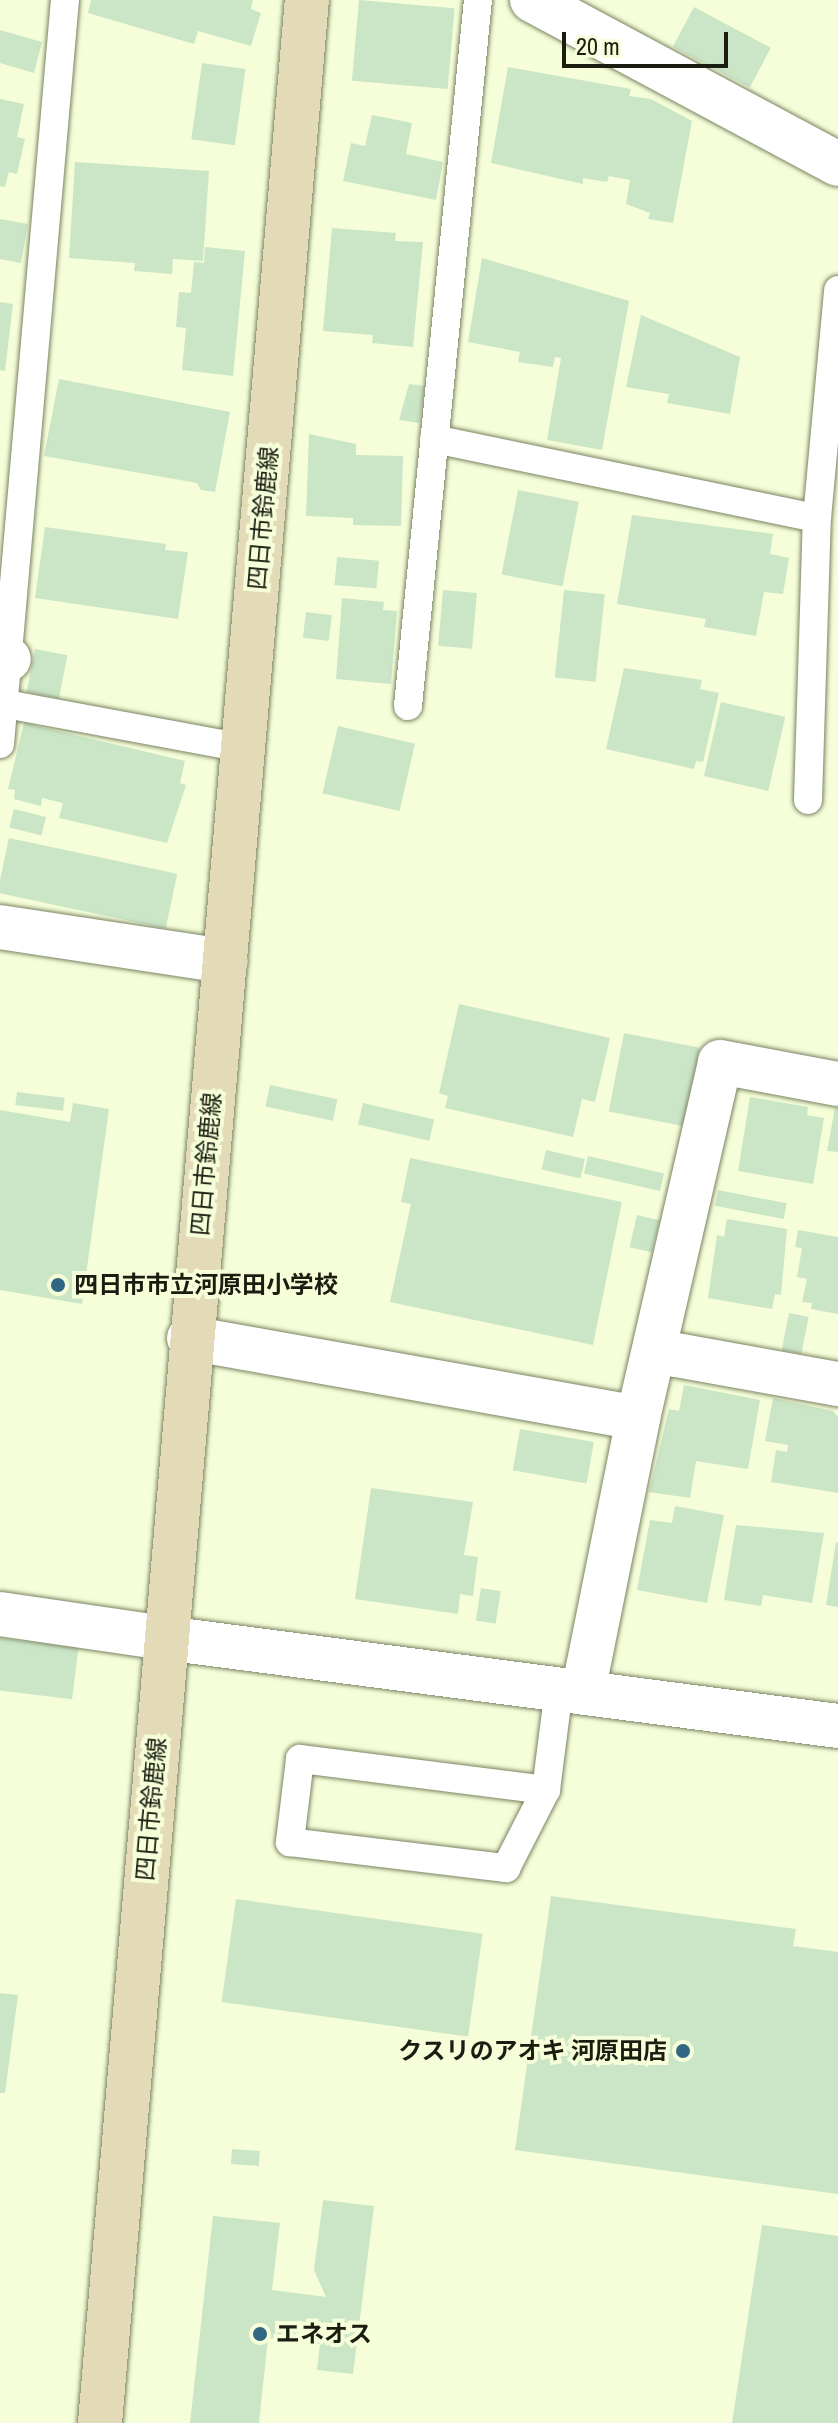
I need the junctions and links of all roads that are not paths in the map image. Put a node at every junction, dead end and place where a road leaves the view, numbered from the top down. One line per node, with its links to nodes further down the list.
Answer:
1 (65, 0): 10 (lane)
2 (307, 0): 14 (main road, 四日市鈴鹿線)
3 (478, 0): 8 (lane)
4 (532, 0): 5 (street)
5 (838, 164)
6 (838, 290): 7 (lane)
7 (833, 404): 9 (lane)
8 (434, 439): 9 (lane); 12 (lane)
9 (817, 518): 15 (lane)
10 (4, 658): 11 (lane)
11 (6, 704): 13 (lane); 14 (lane)
12 (408, 706)
13 (0, 744)
14 (243, 748): 17 (main road, 四日市鈴鹿線)
15 (808, 800)
16 (0, 927): 17 (street)
17 (225, 961): 19 (main road, 四日市鈴鹿線)
18 (838, 1084): 20 (street)
19 (189, 1338): 22 (street); 24 (main road, 四日市鈴鹿線)
20 (654, 1351): 21 (street); 22 (street)
21 (838, 1384)
22 (638, 1418): 25 (street)
23 (0, 1614): 24 (street)
24 (165, 1638): 25 (street); 28 (main road, 四日市鈴鹿線)
25 (571, 1690): 26 (street); 27 (lane)
26 (838, 1726)
27 (546, 1790): 27 (lane)
28 (100, 2423)

